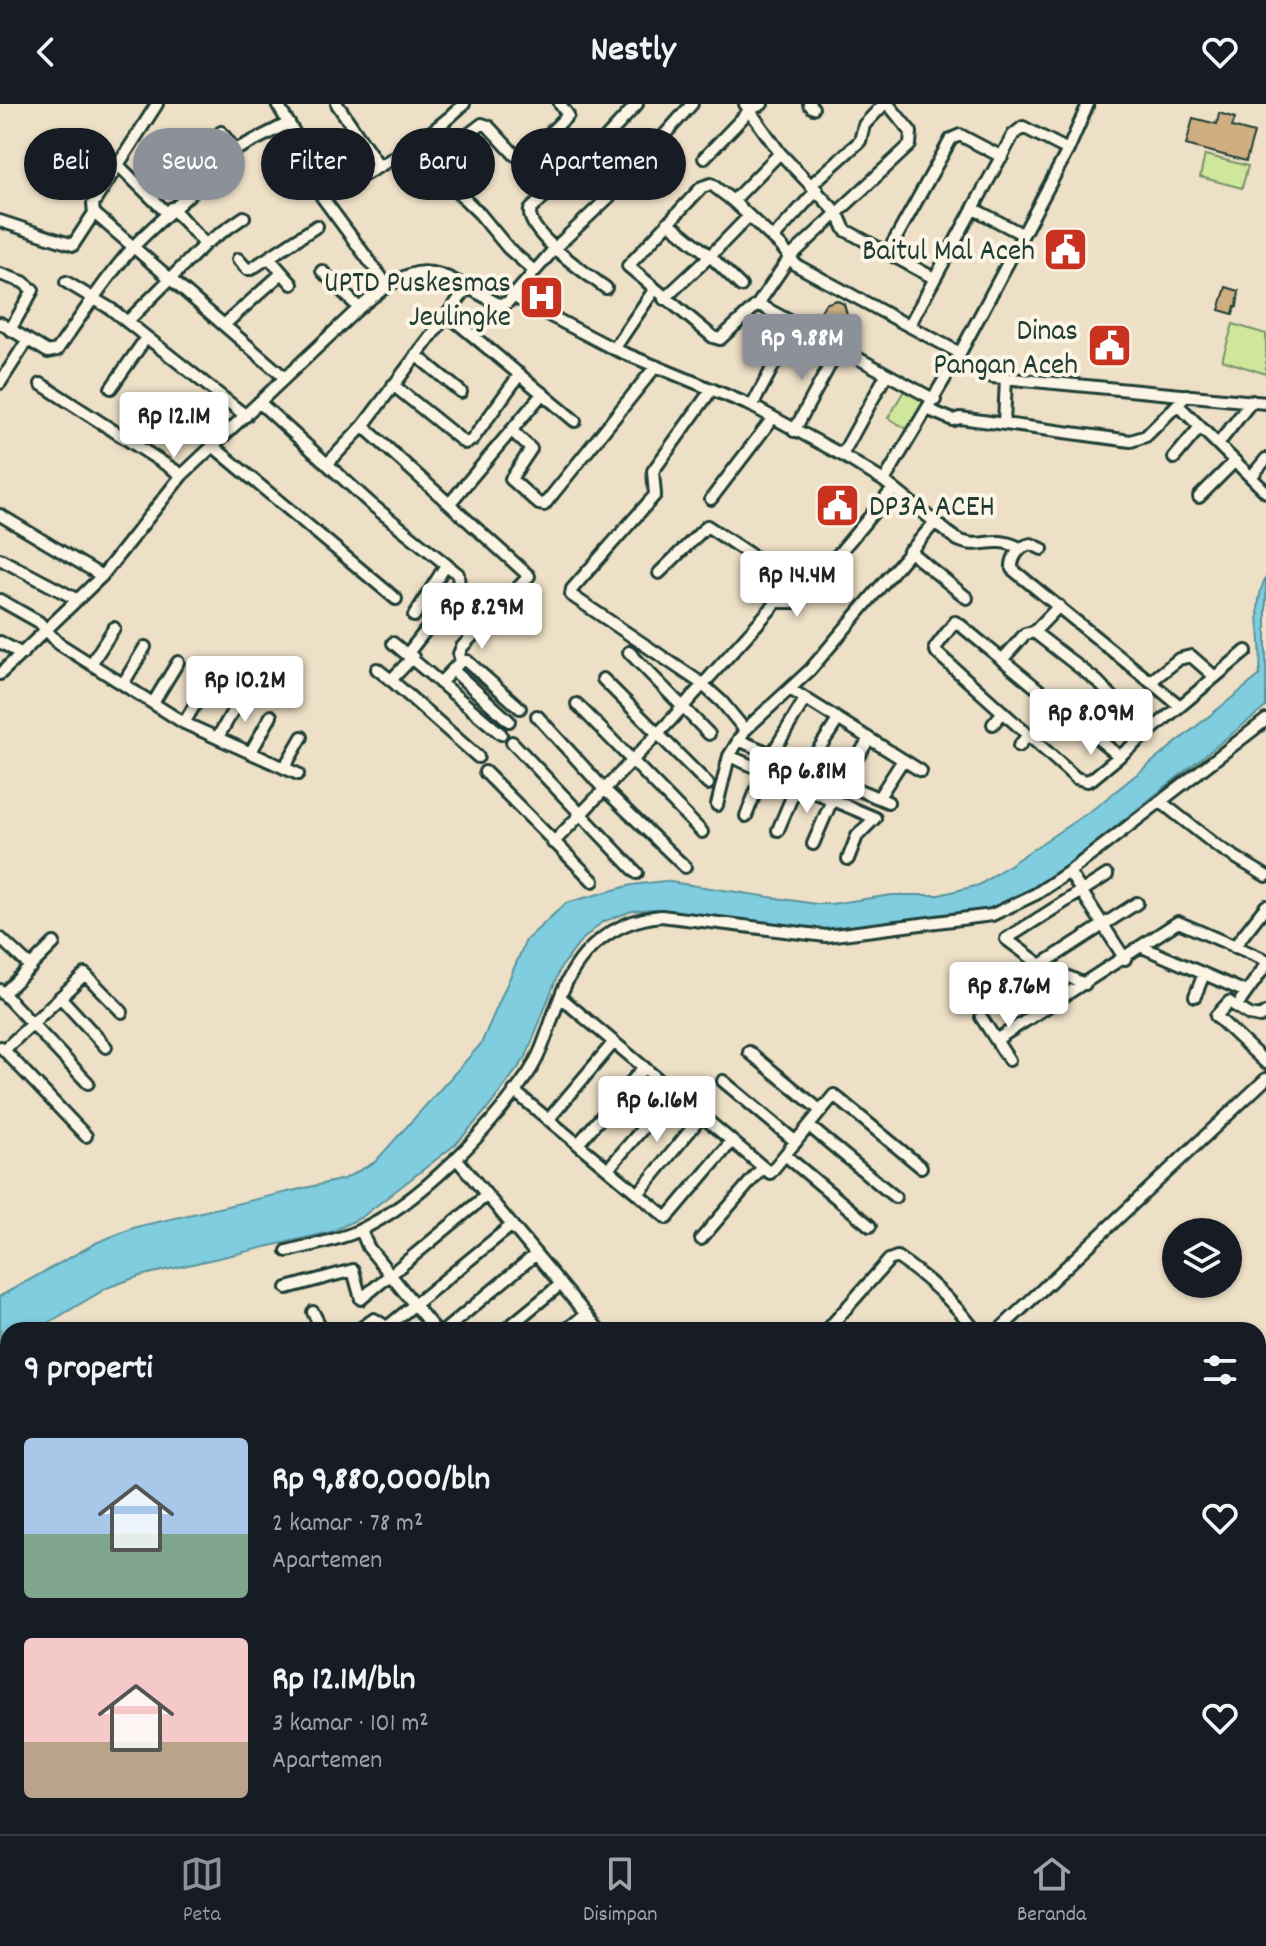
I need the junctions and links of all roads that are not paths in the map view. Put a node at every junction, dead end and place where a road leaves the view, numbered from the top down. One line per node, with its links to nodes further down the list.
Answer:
1 (157, 104): 23 (street)
2 (277, 104): 11 (street)
3 (337, 104): 24 (street)
4 (464, 104): 13 (street)
5 (560, 104): 14 (street)
6 (637, 104): 45 (street)
7 (692, 104): 45 (street)
8 (886, 104): 26 (street); 35 (street)
9 (1088, 104): 17 (street)
10 (753, 106): 19 (street); 22 (street)
11 (289, 123): 12 (street); 16 (street)
12 (291, 128)
13 (436, 128)
14 (555, 128)
15 (495, 134): 18 (street)
16 (245, 145)
17 (1068, 150): 20 (street); 41 (street)
18 (511, 151)
19 (780, 153): 26 (street); 31 (street)
20 (1002, 157): 32 (street); 46 (street)
21 (391, 158): 24 (street)
22 (704, 158)
23 (117, 164): 33 (street)
24 (379, 166): 25 (street)
25 (375, 168)
26 (814, 188): 35 (street); 42 (street)
27 (95, 200): 34 (street)
28 (181, 200): 33 (street)
29 (324, 200): 59 (street)
30 (465, 200): 52 (street)
31 (733, 201): 37 (street); 39 (street)
32 (974, 209): 41 (street); 56 (street)
33 (169, 210): 43 (street); 44 (street)
34 (94, 213): 38 (street); 44 (street)
35 (838, 214): 46 (street); 48 (street)
36 (244, 217): 43 (street)
37 (748, 217): 42 (street); 47 (street)
38 (0, 221)
39 (668, 222): 47 (street); 63 (street)
40 (317, 226): 50 (street)
41 (1022, 234): 79 (street)
42 (773, 238): 48 (street)
43 (205, 244): 55 (street)
44 (135, 246): 55 (street); 64 (street)
45 (555, 248): 52 (street); 62 (street)
46 (887, 254): 56 (street)
47 (710, 256): 60 (street); 66 (street)
48 (790, 257): 67 (street); 74 (street)
49 (238, 259): 50 (street)
50 (270, 259): 53 (street)
51 (322, 271): 68 (street)
52 (534, 271): 65 (street)
53 (282, 273): 58 (street); 71 (street)
54 (0, 274): 73 (street)
55 (172, 278): 70 (street); 71 (street)
56 (934, 278): 74 (street)
57 (66, 282): 64 (street)
58 (292, 284)
59 (387, 285): 61 (street); 68 (street)
60 (741, 286)
61 (468, 287): 65 (street); 69 (street)
62 (606, 288)
63 (654, 290): 66 (street); 78 (street)
64 (94, 296): 70 (street); 76 (street)
65 (514, 297): 78 (street)
66 (664, 299): 67 (street)
67 (758, 304): 72 (street)
68 (359, 308): 84 (street)
69 (448, 315): 80 (street); 82 (street)
70 (127, 322): 75 (street)
71 (225, 324): 84 (street)
72 (795, 325): 77 (street); 100 (street)
73 (5, 326): 76 (street)
74 (909, 326): 79 (street)
75 (146, 338): 90 (street); 101 (street)
76 (27, 341): 87 (street)
77 (839, 348): 83 (street); 108 (street)
78 (614, 349): 81 (street)
79 (960, 353): 98 (street)
80 (416, 355): 89 (street); 92 (street)
81 (656, 366): 91 (street); 107 (street)
82 (520, 374): 89 (street); 93 (street)
83 (886, 375): 98 (street); 111 (street)
84 (284, 377): 96 (street)
85 (992, 377): 86 (street)
86 (1006, 378): 94 (street); 104 (street)
87 (0, 383)
88 (41, 384): 116 (street)
89 (393, 385): 105 (street)
90 (111, 388)
91 (712, 389): 100 (street); 162 (street)
92 (461, 392)
93 (543, 393): 103 (street); 107 (street)
94 (1187, 395): 95 (street); 99 (street)
95 (1252, 401): 97 (street); 109 (street)
96 (259, 402): 101 (street); 115 (street)
97 (1266, 403)
98 (932, 405): 104 (street); 118 (street)
99 (1178, 405): 104 (street); 106 (street)
100 (752, 406): 102 (street)
101 (246, 416): 110 (street)
102 (772, 419): 108 (street); 122 (street)
103 (575, 421)
104 (1004, 424)
105 (363, 426): 115 (street); 123 (street)
106 (1200, 427): 109 (street); 112 (street)
107 (512, 431): 123 (street)
108 (794, 431): 111 (street)
109 (1218, 444): 114 (street)
110 (214, 447): 116 (street); 136 (street)
111 (842, 455): 118 (street)
112 (1174, 458)
113 (1266, 459): 117 (street)
114 (1235, 461): 117 (street); 121 (street)
115 (329, 462): 130 (street)
116 (182, 475): 132 (street)
117 (1251, 477): 120 (street)
118 (884, 481): 119 (street)
119 (893, 489): 125 (street); 133 (street)
120 (1266, 492)
121 (1199, 497)
122 (711, 499)
123 (450, 503): 153 (street)
124 (0, 515): 132 (street)
125 (935, 522): 126 (street); 128 (street)
126 (1020, 548): 127 (street); 138 (street)
127 (1042, 549)
128 (909, 551): 134 (street); 164 (street)
129 (0, 559): 135 (street)
130 (446, 565): 139 (street); 149 (street)
131 (659, 573): 133 (street)
132 (102, 576): 135 (street)
133 (811, 587): 162 (street)
134 (967, 598)
135 (76, 599): 141 (street)
136 (396, 599)
137 (0, 600): 141 (street)
138 (1059, 606): 142 (street); 160 (street)
139 (414, 616)
140 (114, 628): 152 (street)
141 (46, 629): 148 (street); 152 (street)
142 (1034, 632): 150 (street); 181 (street)
143 (0, 642): 148 (street)
144 (393, 643): 149 (street)
145 (145, 647): 163 (street)
146 (1246, 651): 156 (street)
147 (629, 652): 170 (street)
148 (22, 654): 155 (street)
149 (410, 655): 159 (street); 161 (street)
150 (1002, 660): 172 (street); 195 (street)
151 (178, 662): 167 (street)
152 (91, 664): 163 (street)
153 (457, 666): 161 (street); 171 (street); 177 (street)
154 (377, 669): 159 (street)
155 (0, 674)
156 (1215, 677): 160 (street); 169 (street)
157 (211, 678): 178 (street)
158 (603, 679): 183 (street)
159 (391, 680): 196 (street)
160 (1150, 682): 169 (street)
161 (440, 683): 182 (street)
162 (701, 683): 170 (street); 180 (street)
163 (123, 684): 167 (street)
164 (790, 689): 166 (street); 180 (street)
165 (242, 695): 186 (street)
166 (805, 699): 175 (street); 193 (street)
167 (153, 703): 178 (street)
168 (577, 704): 197 (street)
169 (1180, 706): 181 (street)
170 (682, 707): 183 (street); 184 (street)
171 (520, 708)
172 (1003, 712): 179 (street); 185 (street)
173 (271, 716): 192 (street)
174 (537, 716): 208 (street)
175 (838, 720): 188 (street); 200 (street)
176 (1266, 720): 210 (street)
177 (509, 721)
178 (184, 723): 186 (street)
179 (993, 724)
180 (745, 730): 189 (street)
181 (1148, 733): 195 (street)
182 (501, 734)
183 (657, 734): 197 (street); 206 (street)
184 (709, 734)
185 (1028, 735): 191 (street); 195 (street)
186 (218, 737): 192 (street)
187 (302, 737): 199 (street)
188 (869, 739): 198 (street); 205 (street)
189 (738, 740): 193 (street); 194 (street)
190 (512, 742): 212 (street)
191 (1019, 746)
192 (251, 752): 199 (street)
193 (772, 754): 200 (street)
194 (729, 756): 201 (street); 211 (street)
195 (1119, 756)
196 (478, 757)
197 (630, 760): 208 (street); 215 (street)
198 (903, 760): 202 (street); 205 (street)
199 (284, 768): 204 (street)
200 (806, 768): 205 (street)
201 (764, 771): 207 (street); 213 (street)
202 (921, 771)
203 (485, 772): 216 (street)
204 (298, 774)
205 (842, 782)
206 (708, 784)
207 (797, 785): 209 (street); 214 (street)
208 (603, 788): 212 (street); 219 (street)
209 (832, 800): 217 (street); 218 (street)
210 (1161, 802): 220 (street); 223 (street)
211 (717, 805)
212 (579, 814): 216 (street); 221 (street)
213 (746, 816)
214 (778, 830)
215 (702, 832)
216 (553, 843): 224 (street)
217 (813, 844)
218 (848, 859)
219 (685, 867)
220 (1069, 872): 225 (street); 242 (street)
221 (637, 873)
222 (1107, 875): 225 (street)
223 (1266, 876)
224 (593, 881)
225 (1082, 891): 228 (street); 235 (street)
226 (1137, 903): 228 (street)
227 (1266, 906): 232 (street)
228 (1103, 925): 233 (street); 235 (street)
229 (0, 938): 236 (street)
230 (54, 943): 236 (street)
231 (1142, 947): 232 (street); 233 (street); 237 (street)
232 (1234, 947): 234 (street)
233 (1125, 959): 238 (street)
234 (1266, 963): 237 (street)
235 (1041, 965): 238 (street)
236 (31, 967): 239 (street)
237 (1204, 974): 240 (street)
238 (1085, 984): 247 (street)
239 (2, 992): 246 (street)
240 (1195, 996)
241 (60, 997): 243 (street); 246 (street); 249 (street)
242 (560, 997): 248 (street); 258 (street)
243 (122, 1012)
244 (1266, 1013): 253 (street)
245 (981, 1017): 247 (street)
246 (32, 1024): 250 (street); 257 (street)
247 (996, 1040): 252 (street)
248 (614, 1042): 254 (street); 262 (street)
249 (106, 1047)
250 (2, 1048): 264 (street)
251 (749, 1052): 260 (street)
252 (1009, 1060)
253 (1266, 1063)
254 (644, 1067): 259 (street); 267 (street)
255 (1266, 1079): 297 (street)
256 (723, 1081): 266 (street)
257 (88, 1083)
258 (514, 1091): 262 (street); 269 (street)
259 (674, 1092): 261 (street); 272 (street)
260 (821, 1111): 263 (street); 271 (street)
261 (702, 1116): 265 (street); 273 (street)
262 (548, 1120): 267 (street)
263 (809, 1126): 266 (street); 275 (street)
264 (86, 1136)
265 (732, 1141): 270 (street); 273 (street)
266 (796, 1142): 268 (street)
267 (578, 1144): 272 (street)
268 (785, 1155): 270 (street); 277 (street)
269 (456, 1158): 274 (street); 278 (street)
270 (763, 1167): 279 (street)
271 (921, 1167)
272 (608, 1169): 273 (street)
273 (638, 1194)
274 (487, 1195): 276 (street); 282 (street)
275 (895, 1197)
276 (512, 1225): 281 (street); 285 (street)
277 (870, 1226)
278 (361, 1230): 280 (street); 282 (street)
279 (701, 1239)
280 (287, 1251)
281 (536, 1254): 283 (street); 291 (street)
282 (390, 1275): 284 (street); 285 (street)
283 (561, 1284): 287 (street); 292 (street)
284 (287, 1288)
285 (415, 1305): 289 (street); 290 (street)
286 (313, 1312): 288 (street)
287 (586, 1314): 293 (street); 294 (street)
288 (318, 1322)
289 (393, 1322)
290 (429, 1322)
291 (455, 1322)
292 (515, 1322)
293 (576, 1322)
294 (592, 1322)
295 (834, 1322): 296 (street)
296 (969, 1322)
297 (1008, 1322)

